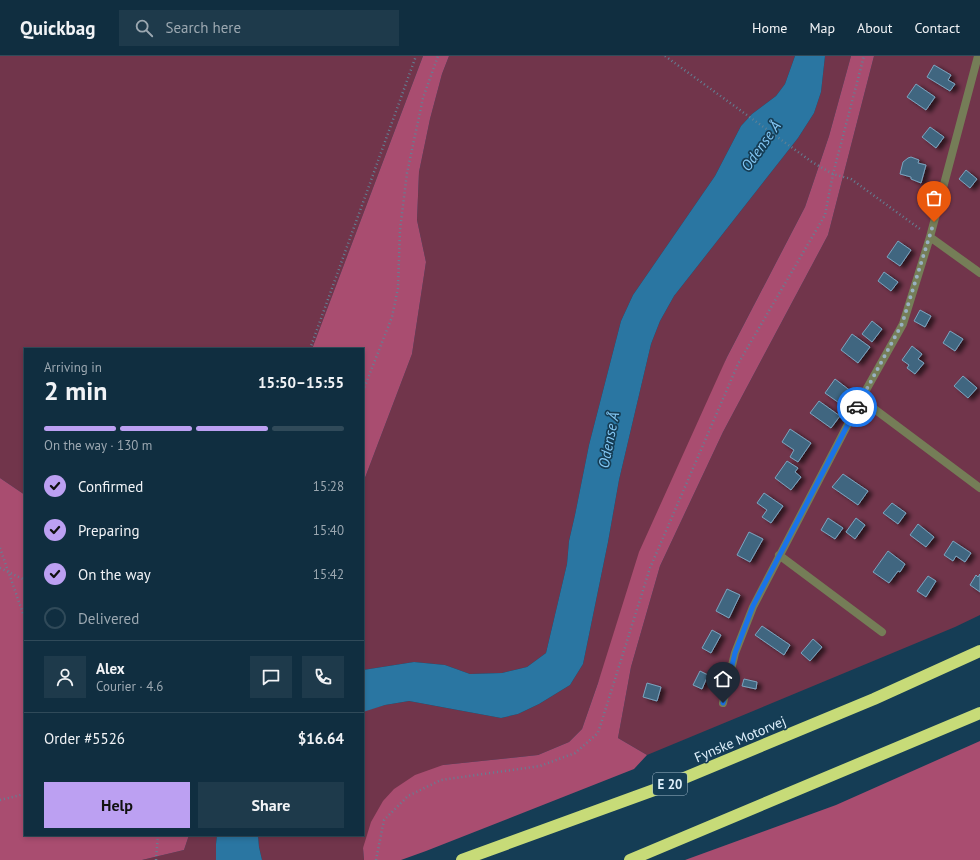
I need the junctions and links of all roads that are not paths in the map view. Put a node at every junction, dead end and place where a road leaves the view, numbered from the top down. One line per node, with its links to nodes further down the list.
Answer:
1 (979, 58): 2 (lane)
2 (930, 237): 3 (lane); 4 (lane)
3 (980, 274)
4 (861, 399): 5 (lane); 6 (lane)
5 (980, 488)
6 (779, 555): 7 (lane); 11 (lane)
7 (882, 632)
8 (980, 642): 10 (highway, E 20)
9 (980, 651): 10 (highway, Fynske Motorvej / E 20)
10 (874, 699): 13 (highway, Fynske Motorvej / E 20)
11 (723, 703)
12 (980, 713): 14 (highway)
13 (462, 860)
14 (630, 860)

